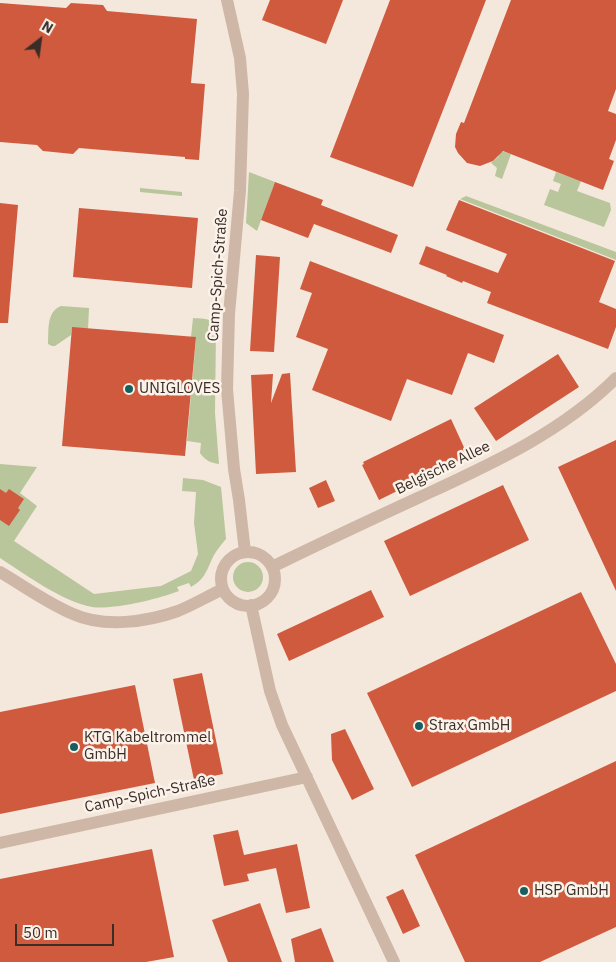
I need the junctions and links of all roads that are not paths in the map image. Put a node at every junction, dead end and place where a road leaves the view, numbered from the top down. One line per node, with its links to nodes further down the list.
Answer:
1 (227, 0): 3 (street, Camp-Spich-Straße)
2 (616, 378): 4 (street, Belgische Allee)
3 (246, 552): 4 (street); 6 (street)
4 (272, 567): 7 (street)
5 (0, 572): 6 (street)
6 (223, 589): 7 (street)
7 (251, 605): 8 (street)
8 (307, 777): 9 (street, Camp-Spich-Straße); 10 (street)
9 (0, 842)
10 (394, 962)

